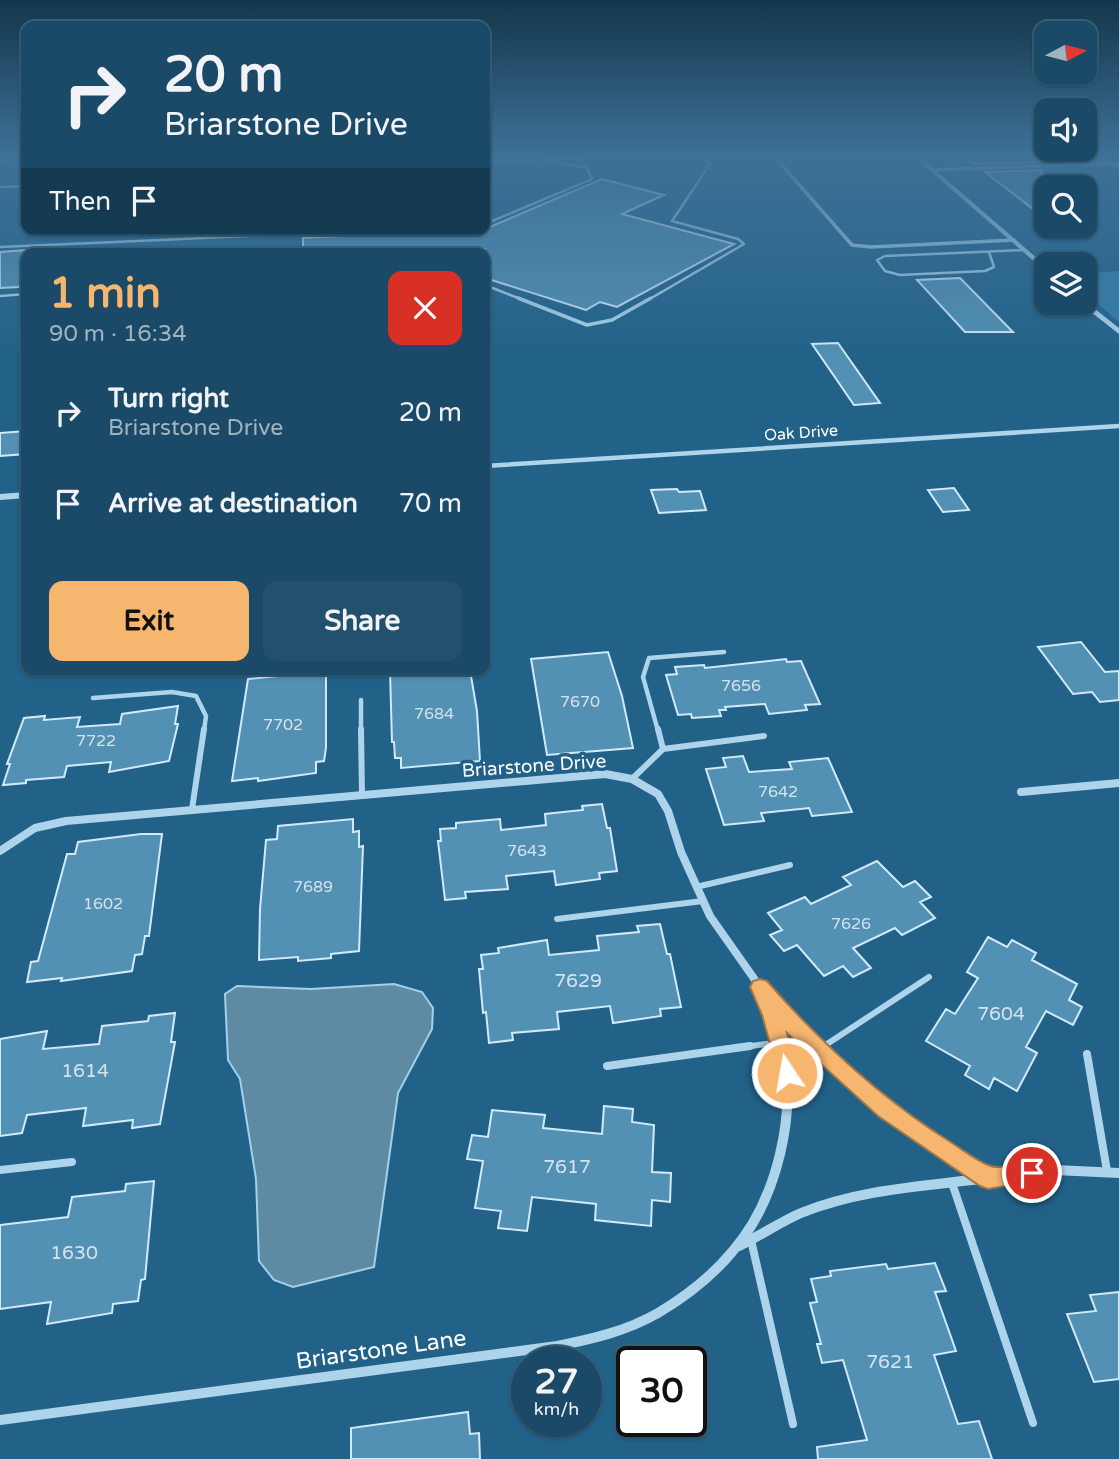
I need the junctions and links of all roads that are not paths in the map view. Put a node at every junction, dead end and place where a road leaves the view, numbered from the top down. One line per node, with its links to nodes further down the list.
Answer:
1 (680, 223): 10 (lane)
2 (833, 223): 5 (street)
3 (994, 223): 5 (street)
4 (280, 235): 6 (lane)
5 (1014, 240): 7 (street)
6 (0, 247)
7 (1025, 250): 8 (lane); 9 (street)
8 (989, 252): 8 (lane)
9 (1034, 258)
10 (490, 287)
11 (21, 294): 12 (lane)
12 (0, 296)
13 (1097, 313): 14 (street)
14 (1119, 332)
15 (1119, 426): 16 (street, Oak Drive)
16 (490, 466)
17 (21, 495): 18 (street)
18 (0, 496)
19 (724, 652): 23 (lane)
20 (93, 698): 28 (lane)
21 (361, 699): 27 (lane)
22 (764, 736): 23 (lane)
23 (663, 748): 24 (lane)
24 (632, 779): 27 (street, Briarstone Drive); 31 (street, Briarstone Drive)
25 (1119, 783): 26 (street)
26 (1021, 792)
27 (362, 795): 28 (street, Briarstone Drive)
28 (192, 810): 29 (street, Briarstone Drive)
29 (0, 851)
30 (790, 865): 31 (lane)
31 (696, 887): 32 (street, Briarstone Drive)
32 (703, 901): 33 (lane); 35 (street, Briarstone Drive)
33 (557, 919)
34 (929, 977): 37 (lane)
35 (760, 987): 36 (street, Briarstone Lane); 37 (street, Briarstone Drive)
36 (781, 1042): 39 (lane); 47 (street, Briarstone Lane)
37 (818, 1050): 44 (street, Briarstone Drive)
38 (1087, 1054): 42 (lane)
39 (607, 1066)
40 (72, 1162): 41 (lane)
41 (0, 1170)
42 (1107, 1171): 43 (street); 44 (street)
43 (1119, 1173)
44 (988, 1178): 45 (street, Briarstone Lane)
45 (952, 1183): 46 (street, Briarstone Lane); 49 (lane)
46 (751, 1240): 47 (street, Briarstone Lane); 50 (lane)
47 (738, 1246): 48 (street, Briarstone Lane)
48 (0, 1420)
49 (1033, 1423)
50 (793, 1424)

